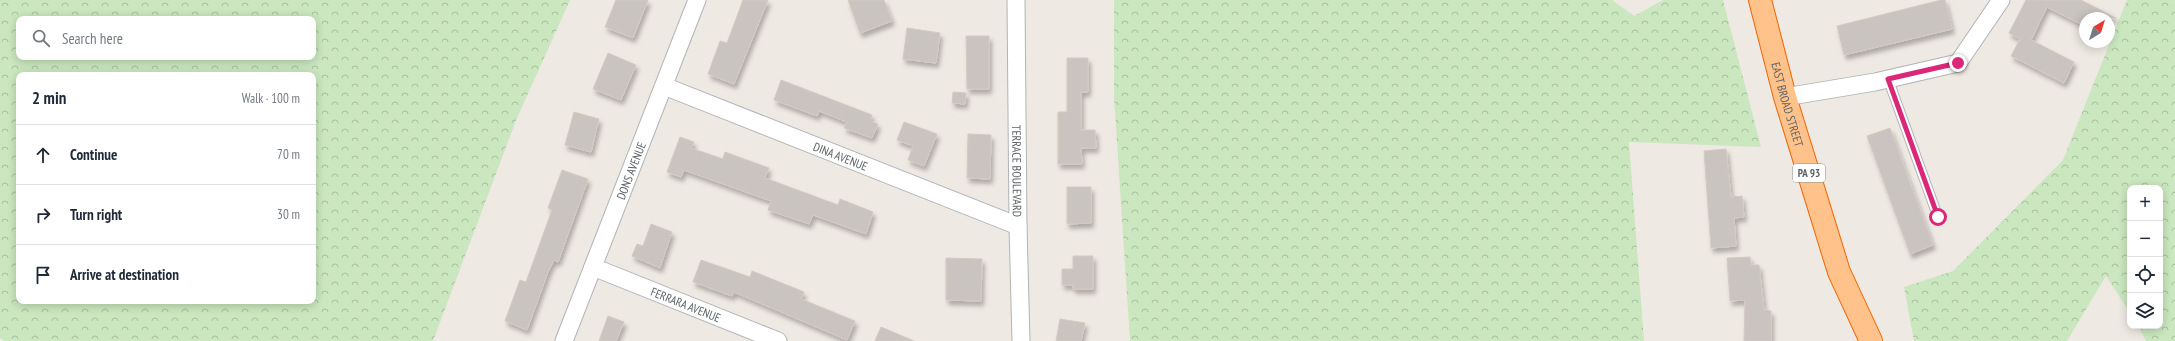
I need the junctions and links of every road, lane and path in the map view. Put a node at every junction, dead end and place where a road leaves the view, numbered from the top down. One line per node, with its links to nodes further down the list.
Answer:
1 (697, 0): 6 (street, DONS AVENUE)
2 (1016, 0): 9 (street, TERRACE BOULEVARD)
3 (1760, 0): 7 (highway, EAST BROAD STREET / PA 93)
4 (2001, 0): 5 (street)
5 (1888, 79): 7 (street); 8 (lane)
6 (664, 86): 9 (street, DINA AVENUE); 10 (street, DONS AVENUE)
7 (1785, 97): 14 (highway, EAST BROAD STREET / PA 93)
8 (1938, 217)
9 (1018, 226): 13 (street, TERRACE BOULEVARD)
10 (593, 267): 11 (street, DONS AVENUE); 12 (street, FERRARA AVENUE)
11 (564, 341)
12 (778, 341)
13 (1021, 341)
14 (1871, 341)

